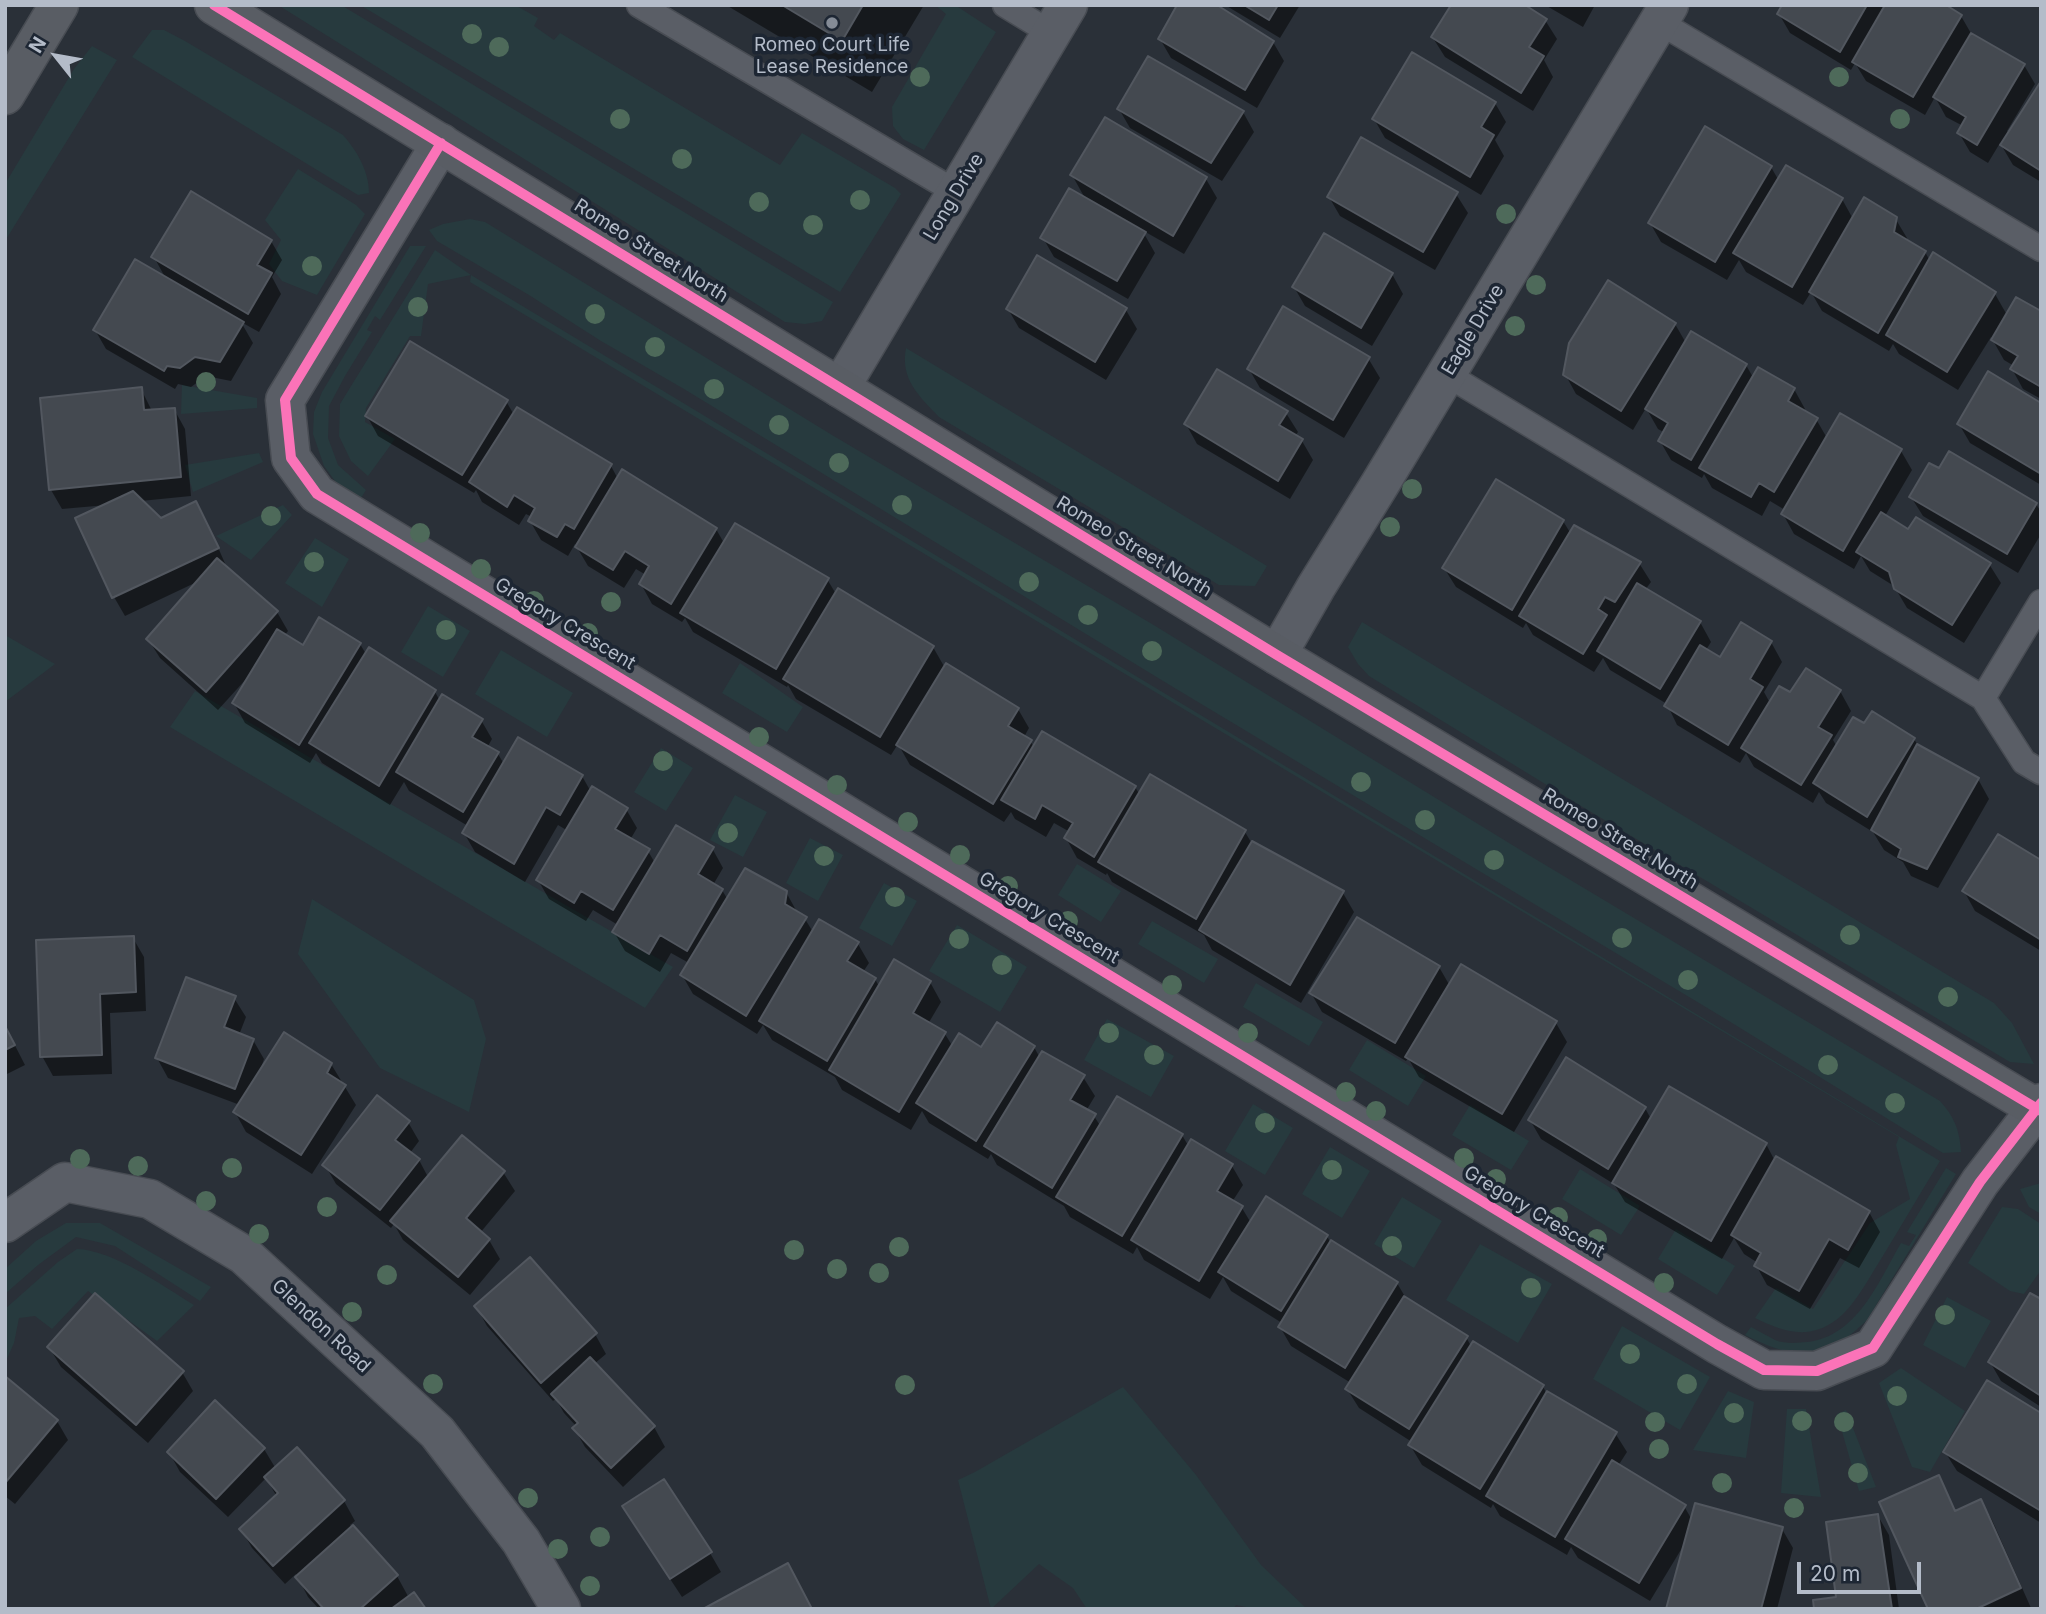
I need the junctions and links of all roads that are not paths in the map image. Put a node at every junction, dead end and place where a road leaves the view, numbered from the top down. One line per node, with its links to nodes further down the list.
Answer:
1 (59, 5): 7 (main road)
2 (214, 5): 8 (main road, Romeo Street North)
3 (639, 5): 9 (lane)
4 (1005, 5): 6 (lane)
5 (1664, 13): 10 (lane); 11 (street, Eagle Drive)
6 (1059, 19): 9 (street, Long Drive)
7 (5, 95)
8 (441, 143): 12 (main road, Romeo Street North); 17 (street, Gregory Crescent)
9 (956, 192): 12 (street, Long Drive)
10 (2041, 249)
11 (1446, 373): 14 (street, Eagle Drive); 15 (lane)
12 (840, 388): 14 (main road, Romeo Street North)
13 (2041, 602): 15 (lane)
14 (1277, 654): 17 (main road, Romeo Street North)
15 (1983, 698): 16 (lane)
16 (2041, 772)
17 (2040, 1108)
18 (5, 1223): 19 (street, Glendon Road)
19 (561, 1609)

